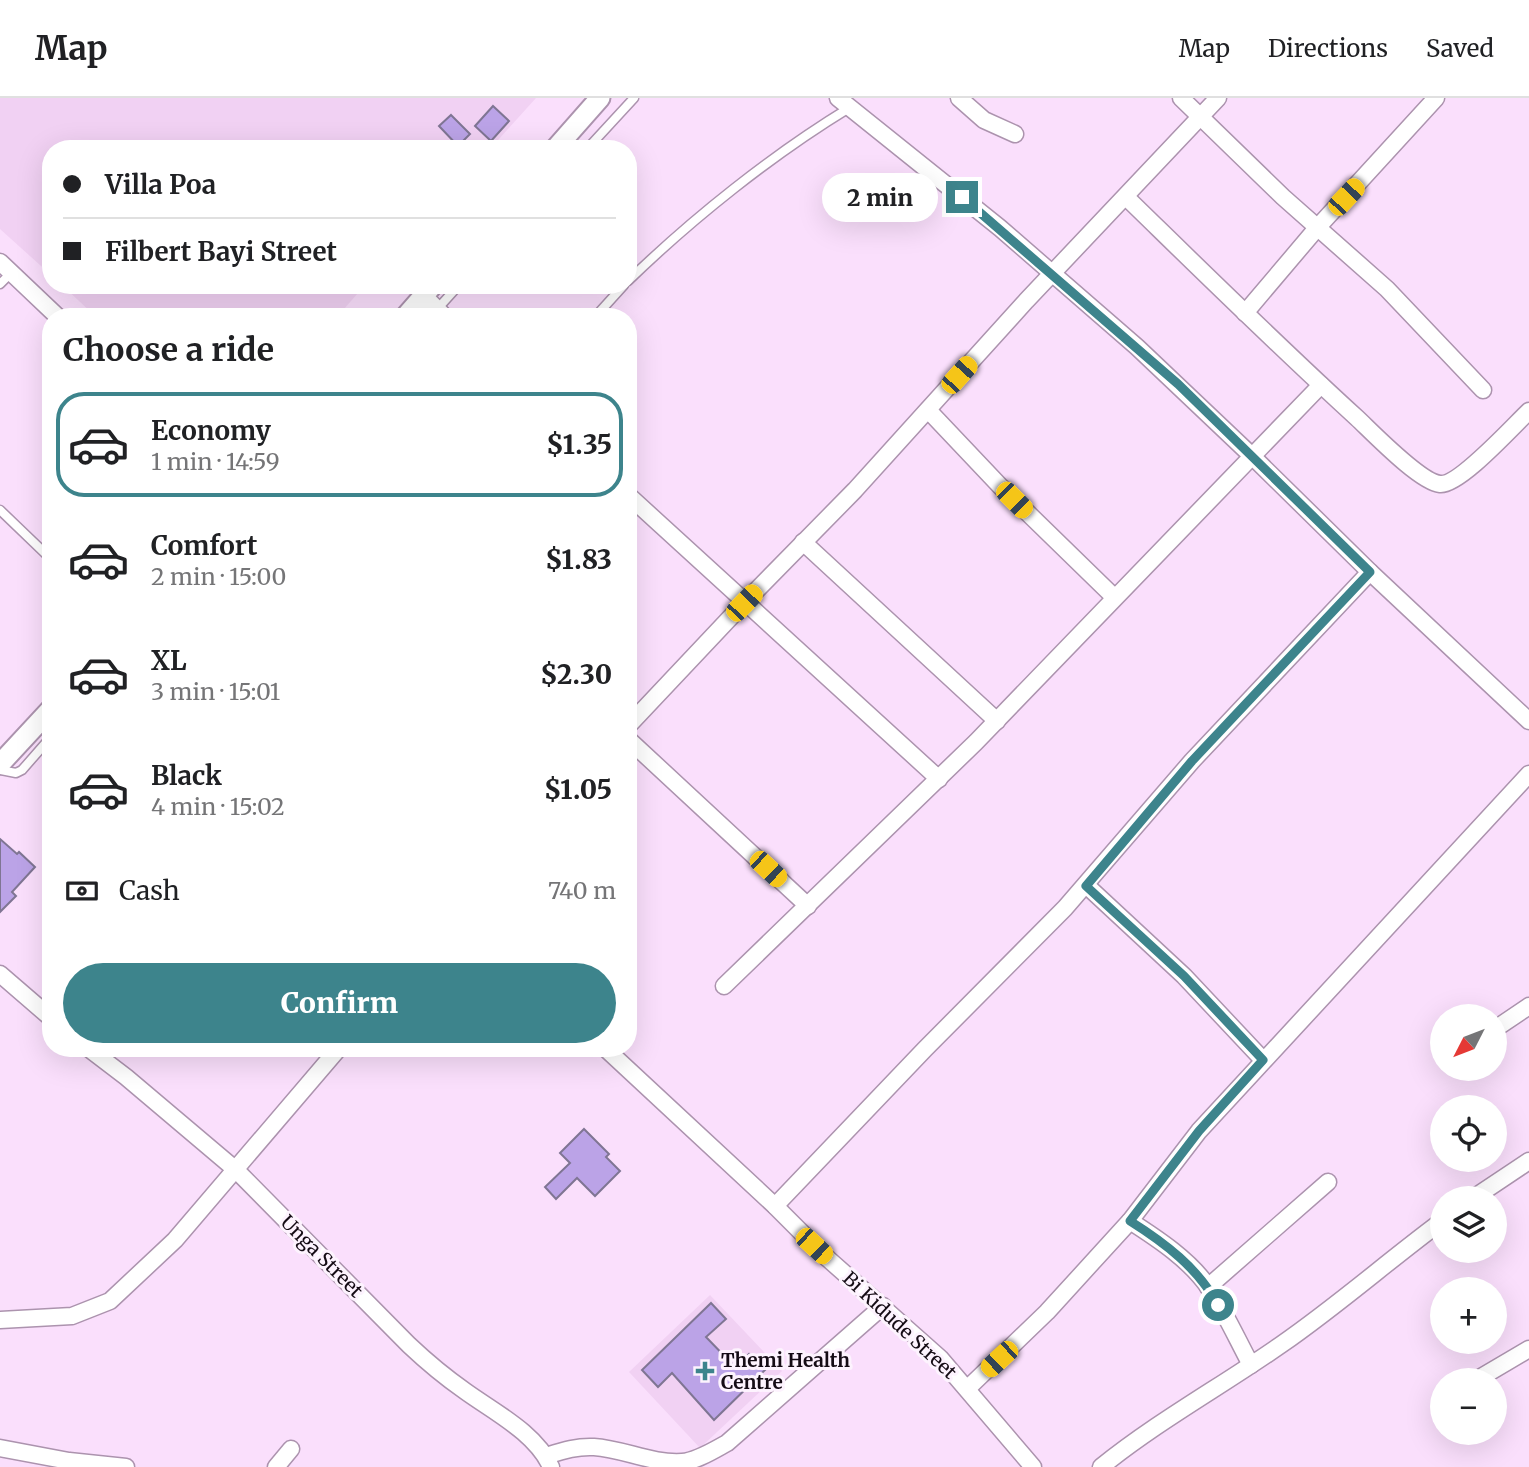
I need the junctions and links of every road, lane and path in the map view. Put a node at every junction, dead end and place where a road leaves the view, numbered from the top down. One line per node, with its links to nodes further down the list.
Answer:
1 (600, 98): 10 (street)
2 (634, 98): 11 (lane)
3 (959, 98): 9 (street)
4 (1181, 98): 8 (street)
5 (1218, 98): 8 (street)
6 (1436, 98): 13 (street)
7 (843, 103): 14 (lane); 16 (street)
8 (1200, 117): 12 (street); 13 (street)
9 (1016, 134)
10 (563, 140)
11 (595, 140)
12 (1126, 197): 16 (street); 22 (street)
13 (1318, 228): 22 (street); 24 (street)
14 (637, 272)
15 (4, 273): 20 (street)
16 (1052, 273): 25 (street); 27 (street)
17 (448, 294): 19 (lane)
18 (616, 294): 21 (lane)
19 (434, 305)
20 (47, 308)
21 (603, 308)
22 (1245, 313): 23 (street)
23 (1321, 385): 26 (street); 27 (street)
24 (1483, 390)
25 (928, 410): 30 (street); 33 (street)
26 (1529, 411)
27 (1253, 457): 32 (street); 33 (street)
28 (637, 503): 34 (street)
29 (0, 510): 31 (lane)
30 (803, 542): 34 (street); 37 (street)
31 (42, 550)
32 (1370, 572): 38 (street); 45 (street)
33 (1114, 597): 37 (street)
34 (744, 603): 35 (street); 44 (street)
35 (637, 716)
36 (42, 719): 41 (street)
37 (997, 721): 44 (street)
38 (1529, 721)
39 (637, 746): 46 (street)
40 (42, 747): 42 (lane)
41 (0, 764)
42 (0, 770)
43 (1529, 774): 55 (street)
44 (939, 779): 46 (street)
45 (1086, 886): 55 (street); 60 (street)
46 (808, 906): 48 (street)
47 (0, 974): 50 (street)
48 (724, 986)
49 (1529, 1006): 51 (street)
50 (42, 1010)
51 (1507, 1021)
52 (100, 1057): 57 (street, Unga Street)
53 (331, 1057): 57 (street)
54 (615, 1057): 60 (street, Bi Kidude Street)
55 (1263, 1060): 61 (street)
56 (1529, 1161): 59 (street)
57 (236, 1170): 65 (street); 72 (street, Unga Street)
58 (1328, 1182): 63 (street)
59 (1492, 1186)
60 (775, 1206): 64 (street, Bi Kidude Street)
61 (1130, 1221): 63 (street); 69 (street)
62 (1430, 1230): 67 (street)
63 (1208, 1287): 67 (street)
64 (883, 1306): 69 (street, Bi Kidude Street); 72 (street)
65 (0, 1320)
66 (1529, 1349): 68 (street)
67 (1251, 1365): 76 (street)
68 (1497, 1368)
69 (968, 1388): 75 (street, Bi Kidude Street)
70 (0, 1448): 73 (street)
71 (291, 1449): 74 (street)
72 (549, 1462)
73 (126, 1467)
74 (276, 1467)
75 (1033, 1467)
76 (1101, 1467)

